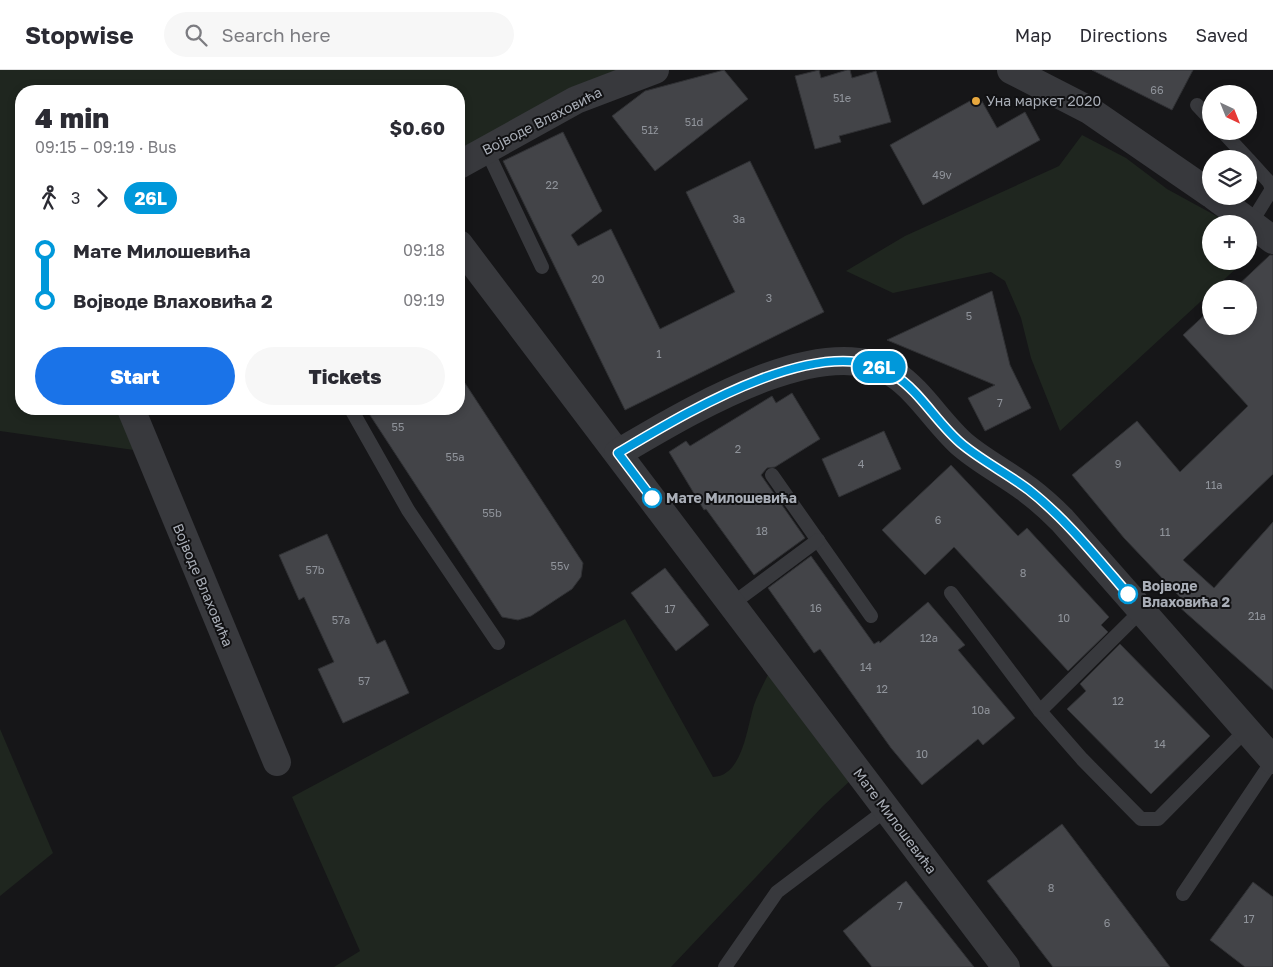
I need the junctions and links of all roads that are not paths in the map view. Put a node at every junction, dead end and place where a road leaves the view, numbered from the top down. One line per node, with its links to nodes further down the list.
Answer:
1 (654, 70): 6 (street, Војводе Влаховића)
2 (1011, 70): 10 (street)
3 (1197, 105): 4 (lane)
4 (1202, 110)
5 (1230, 140): 7 (lane)
6 (486, 149): 8 (street, Војводе Влаховића); 17 (lane)
7 (1240, 150)
8 (465, 161)
9 (1257, 169): 13 (lane)
10 (1202, 187)
11 (1227, 205): 12 (street)
12 (1240, 215)
13 (1256, 215)
14 (1257, 228): 15 (street)
15 (1273, 240)
16 (465, 252): 20 (street, Мате Милошевића)
17 (542, 267)
18 (133, 415): 31 (street, Војводе Влаховића)
19 (354, 415): 27 (lane)
20 (618, 453): 24 (street, Мате Милошевића); 25 (street)
21 (772, 475): 22 (lane)
22 (818, 540): 24 (lane); 26 (lane)
23 (951, 593): 28 (lane)
24 (732, 604): 32 (street, Мате Милошевића)
25 (1142, 610): 28 (lane); 29 (street)
26 (871, 616)
27 (498, 643)
28 (1040, 711): 29 (lane)
29 (1246, 730): 30 (street)
30 (1273, 760): 33 (lane)
31 (277, 762)
32 (886, 810): 34 (lane); 35 (street, Мате Милошевића)
33 (1183, 894)
34 (726, 967)
35 (1006, 967)

